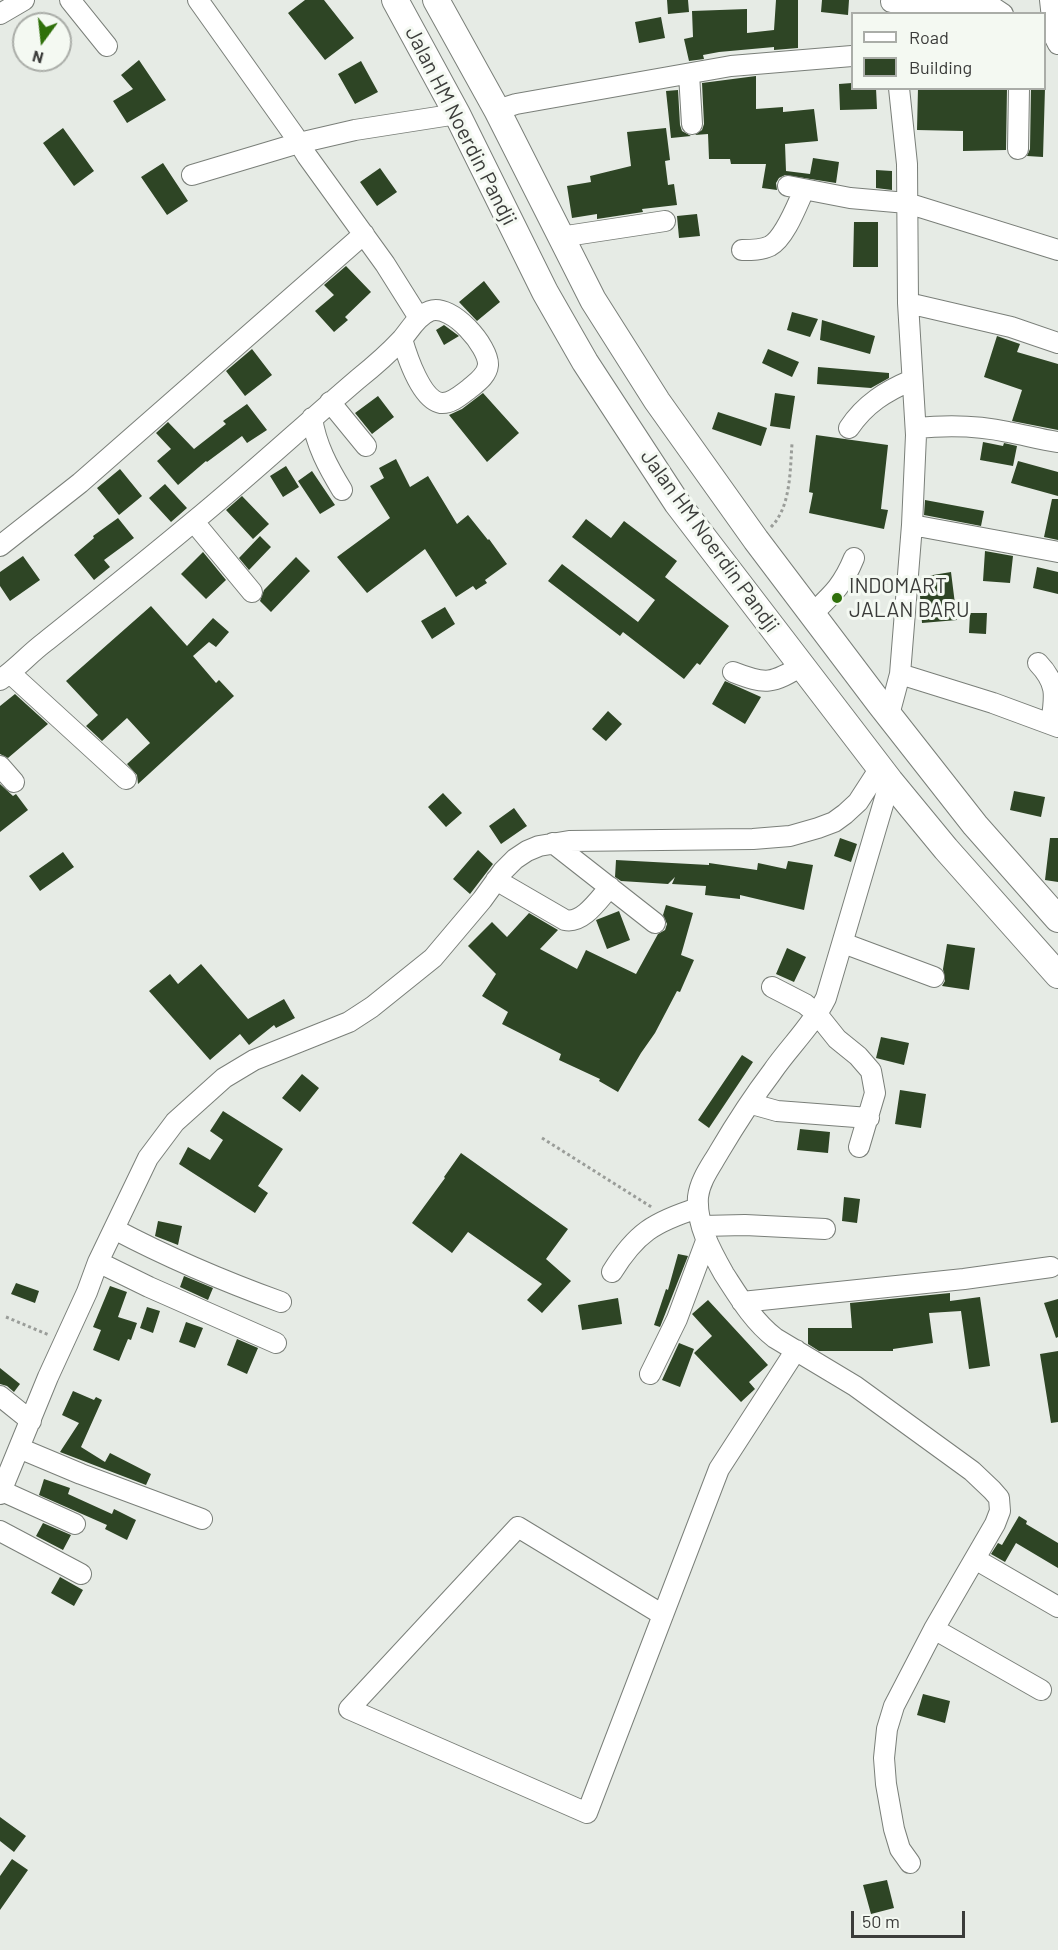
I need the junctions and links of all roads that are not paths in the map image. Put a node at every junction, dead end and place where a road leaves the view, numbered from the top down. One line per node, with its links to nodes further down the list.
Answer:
1 (24, 0): 9 (street)
2 (70, 0): 11 (street)
3 (198, 0): 19 (street)
4 (394, 0): 17 (main road, Jalan HM Noerdin Pandji)
5 (436, 0): 16 (main road, Jalan HM Noerdin Pandji)
6 (1050, 0): 10 (street)
7 (891, 5): 8 (street)
8 (1001, 12)
9 (0, 14)
10 (1058, 44)
11 (107, 46)
12 (851, 56): 13 (street)
13 (689, 74): 16 (street); 18 (street)
14 (899, 90): 22 (street)
15 (1019, 90): 20 (street)
16 (497, 110): 25 (main road, Jalan HM Noerdin Pandji)
17 (457, 114): 19 (street); 48 (main road, Jalan HM Noerdin Pandji)
18 (692, 124)
19 (299, 143): 21 (street); 24 (street)
20 (1018, 149)
21 (192, 175)
22 (907, 203): 26 (street); 27 (street); 28 (street)
23 (665, 221): 25 (street)
24 (364, 234): 29 (street); 42 (street)
25 (560, 237): 46 (main road, Jalan HM Noerdin Pandji)
26 (742, 250)
27 (1058, 250)
28 (908, 303): 31 (street); 32 (street)
29 (419, 318): 30 (street); 30 (street)
30 (402, 339): 33 (street)
31 (1058, 343)
32 (912, 380): 35 (street); 36 (street)
33 (330, 402): 34 (street); 38 (street)
34 (312, 418): 39 (street); 40 (street)
35 (849, 428)
36 (916, 428): 37 (street); 41 (street)
37 (1058, 442)
38 (366, 446)
39 (342, 490)
40 (194, 522): 45 (street); 51 (street)
41 (912, 525): 43 (street); 50 (street)
42 (0, 546)
43 (1058, 552)
44 (854, 558): 46 (street)
45 (252, 592)
46 (824, 602): 52 (main road, Jalan HM Noerdin Pandji)
47 (1038, 663): 53 (street)
48 (803, 665): 49 (street); 55 (main road, Jalan HM Noerdin Pandji)
49 (733, 672)
50 (900, 674): 52 (street); 53 (street)
51 (5, 677): 56 (street)
52 (889, 715): 58 (main road, Jalan HM Noerdin Pandji)
53 (1054, 726)
54 (0, 766): 57 (street)
55 (885, 774): 59 (street); 60 (main road, Jalan HM Noerdin Pandji); 65 (street)
56 (126, 778)
57 (14, 782)
58 (975, 825): 60 (main road); 63 (main road, Jalan HM Noerdin Pandji)
59 (553, 843): 61 (street); 62 (street)
60 (946, 849): 66 (main road, Jalan HM Noerdin Pandji)
61 (496, 880): 62 (street); 74 (street)
62 (610, 887): 64 (street)
63 (1058, 919)
64 (655, 923)
65 (843, 943): 67 (street); 69 (street)
66 (1058, 975)
67 (934, 977)
68 (772, 987): 69 (street)
69 (817, 1014): 70 (street); 71 (street)
70 (752, 1104): 71 (street); 73 (street)
71 (869, 1118): 72 (street)
72 (859, 1148)
73 (702, 1225): 75 (street); 78 (street); 80 (street); 83 (street)
74 (114, 1229): 76 (street); 79 (street)
75 (825, 1229)
76 (98, 1262): 81 (street); 85 (street)
77 (1051, 1267): 80 (street)
78 (612, 1272)
79 (281, 1302)
80 (742, 1302): 82 (street)
81 (276, 1343)
82 (796, 1350): 91 (street); 94 (street)
83 (650, 1374)
84 (0, 1396): 85 (street)
85 (31, 1421): 86 (street)
86 (19, 1448): 87 (street); 88 (street)
87 (1, 1493): 89 (street)
88 (202, 1519)
89 (75, 1524)
90 (0, 1531): 92 (street)
91 (975, 1559): 93 (street); 95 (street)
92 (81, 1574)
93 (1058, 1607)
94 (663, 1615): 94 (street)
95 (933, 1629): 96 (street); 97 (street)
96 (1041, 1690)
97 (910, 1863)

